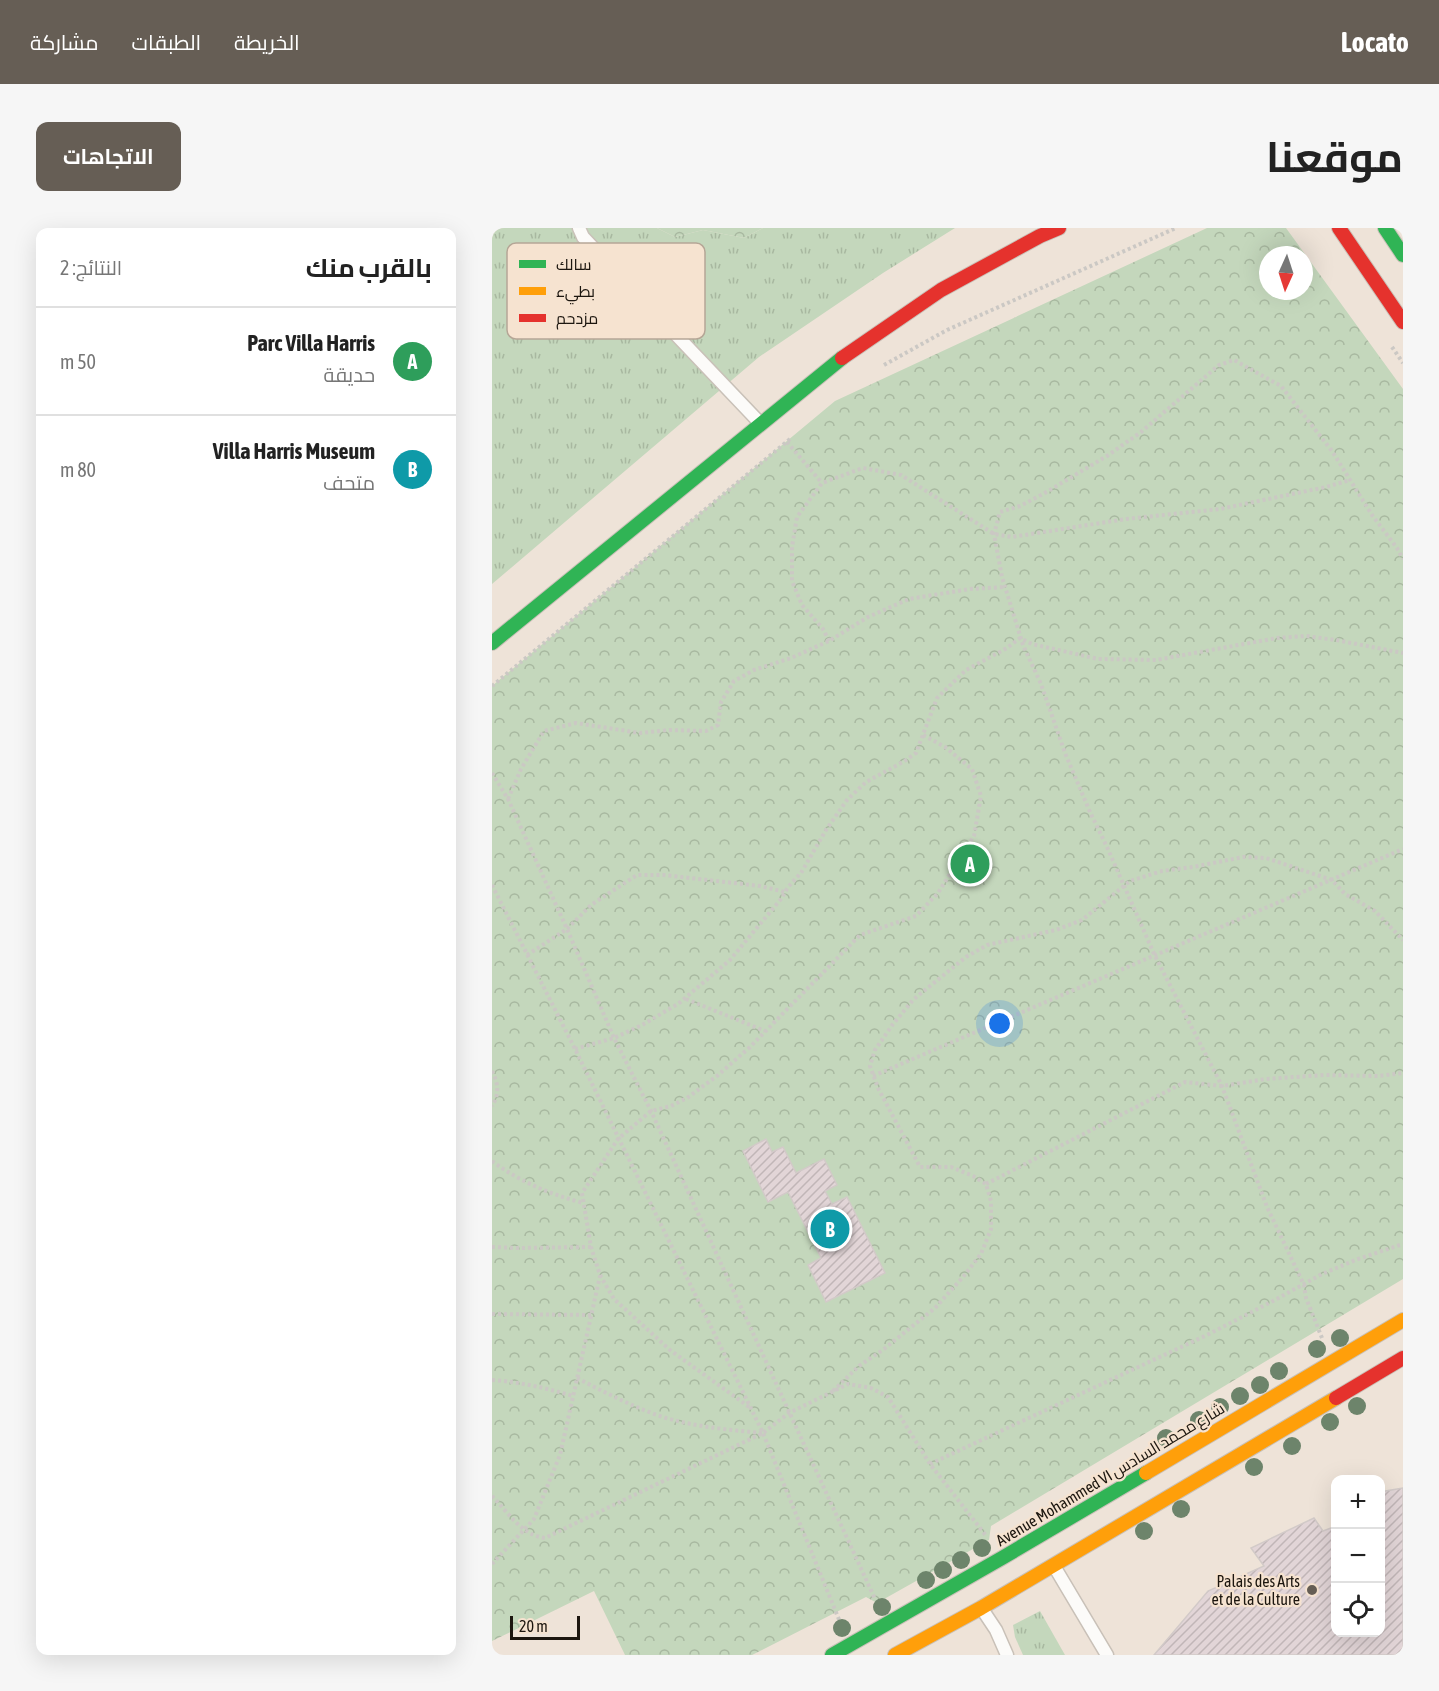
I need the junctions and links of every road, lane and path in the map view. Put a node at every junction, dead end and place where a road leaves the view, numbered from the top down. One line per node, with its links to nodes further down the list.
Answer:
1 (579, 228): 6 (lane)
2 (1059, 228): 11 (main road)
3 (1176, 228): 10 (path)
4 (1339, 228): 8 (main road)
5 (1385, 228): 7 (main road)
6 (589, 243)
7 (1403, 255)
8 (1403, 322)
9 (680, 339): 11 (lane)
10 (879, 368)
11 (760, 424): 21 (main road)
12 (794, 435): 13 (path)
13 (787, 442): 15 (path); 23 (path)
14 (1350, 480): 16 (path); 16 (path); 17 (path)
15 (822, 483): 16 (path); 20 (path)
16 (994, 534): 18 (path)
17 (1403, 559)
18 (1005, 587): 19 (path); 20 (path)
19 (1020, 638): 22 (path); 24 (path); 30 (path)
20 (829, 641): 26 (path)
21 (492, 643)
22 (1403, 653)
23 (492, 686)
24 (923, 735): 31 (path); 37 (path)
25 (492, 772): 26 (path)
26 (507, 799): 32 (path)
27 (1403, 849): 28 (path)
28 (1332, 880): 30 (path); 33 (path); 35 (path)
29 (492, 885): 34 (path)
30 (1124, 886): 35 (path); 42 (path)
31 (785, 892): 32 (path); 36 (path)
32 (567, 929): 34 (path); 38 (path)
33 (1403, 940)
34 (527, 955): 39 (path)
35 (1155, 956): 42 (path); 43 (path)
36 (685, 999): 37 (path); 38 (path)
37 (766, 1031): 45 (path)
38 (614, 1038): 39 (path); 45 (path)
39 (575, 1049): 46 (path)
40 (492, 1071): 44 (path)
41 (1403, 1073): 43 (path)
42 (873, 1076): 48 (path)
43 (1222, 1086): 48 (path); 54 (path)
44 (492, 1106)
45 (651, 1111): 46 (path); 65 (path)
46 (618, 1139): 49 (path); 64 (path)
47 (492, 1161): 49 (path)
48 (986, 1184): 62 (path)
49 (583, 1203): 51 (path)
50 (1403, 1244): 54 (path)
51 (591, 1246): 52 (path); 53 (path)
52 (492, 1247)
53 (600, 1275): 56 (path); 64 (path)
54 (1305, 1285): 58 (path); 67 (path)
55 (492, 1314): 56 (path)
56 (592, 1315): 60 (path)
57 (1403, 1320): 76 (main road, Avenue Mohammed VI شارع محمد السادس)
58 (1322, 1339)
59 (1403, 1358): 72 (main road)
60 (577, 1378): 63 (path); 66 (path)
61 (492, 1380): 63 (path)
62 (833, 1391): 65 (path); 67 (path)
63 (573, 1396): 69 (path)
64 (749, 1407): 66 (path)
65 (789, 1413): 66 (path); 73 (path)
66 (763, 1433): 69 (path); 75 (path)
67 (930, 1464): 70 (path)
68 (492, 1496): 69 (path)
69 (524, 1530): 71 (path)
70 (989, 1540)
71 (492, 1564)
72 (1054, 1565): 74 (main road); 79 (lane)
73 (877, 1603)
74 (981, 1608): 77 (main road); 78 (lane)
75 (840, 1622)
76 (832, 1655)
77 (895, 1655)
78 (1007, 1655)
79 (1107, 1655)

